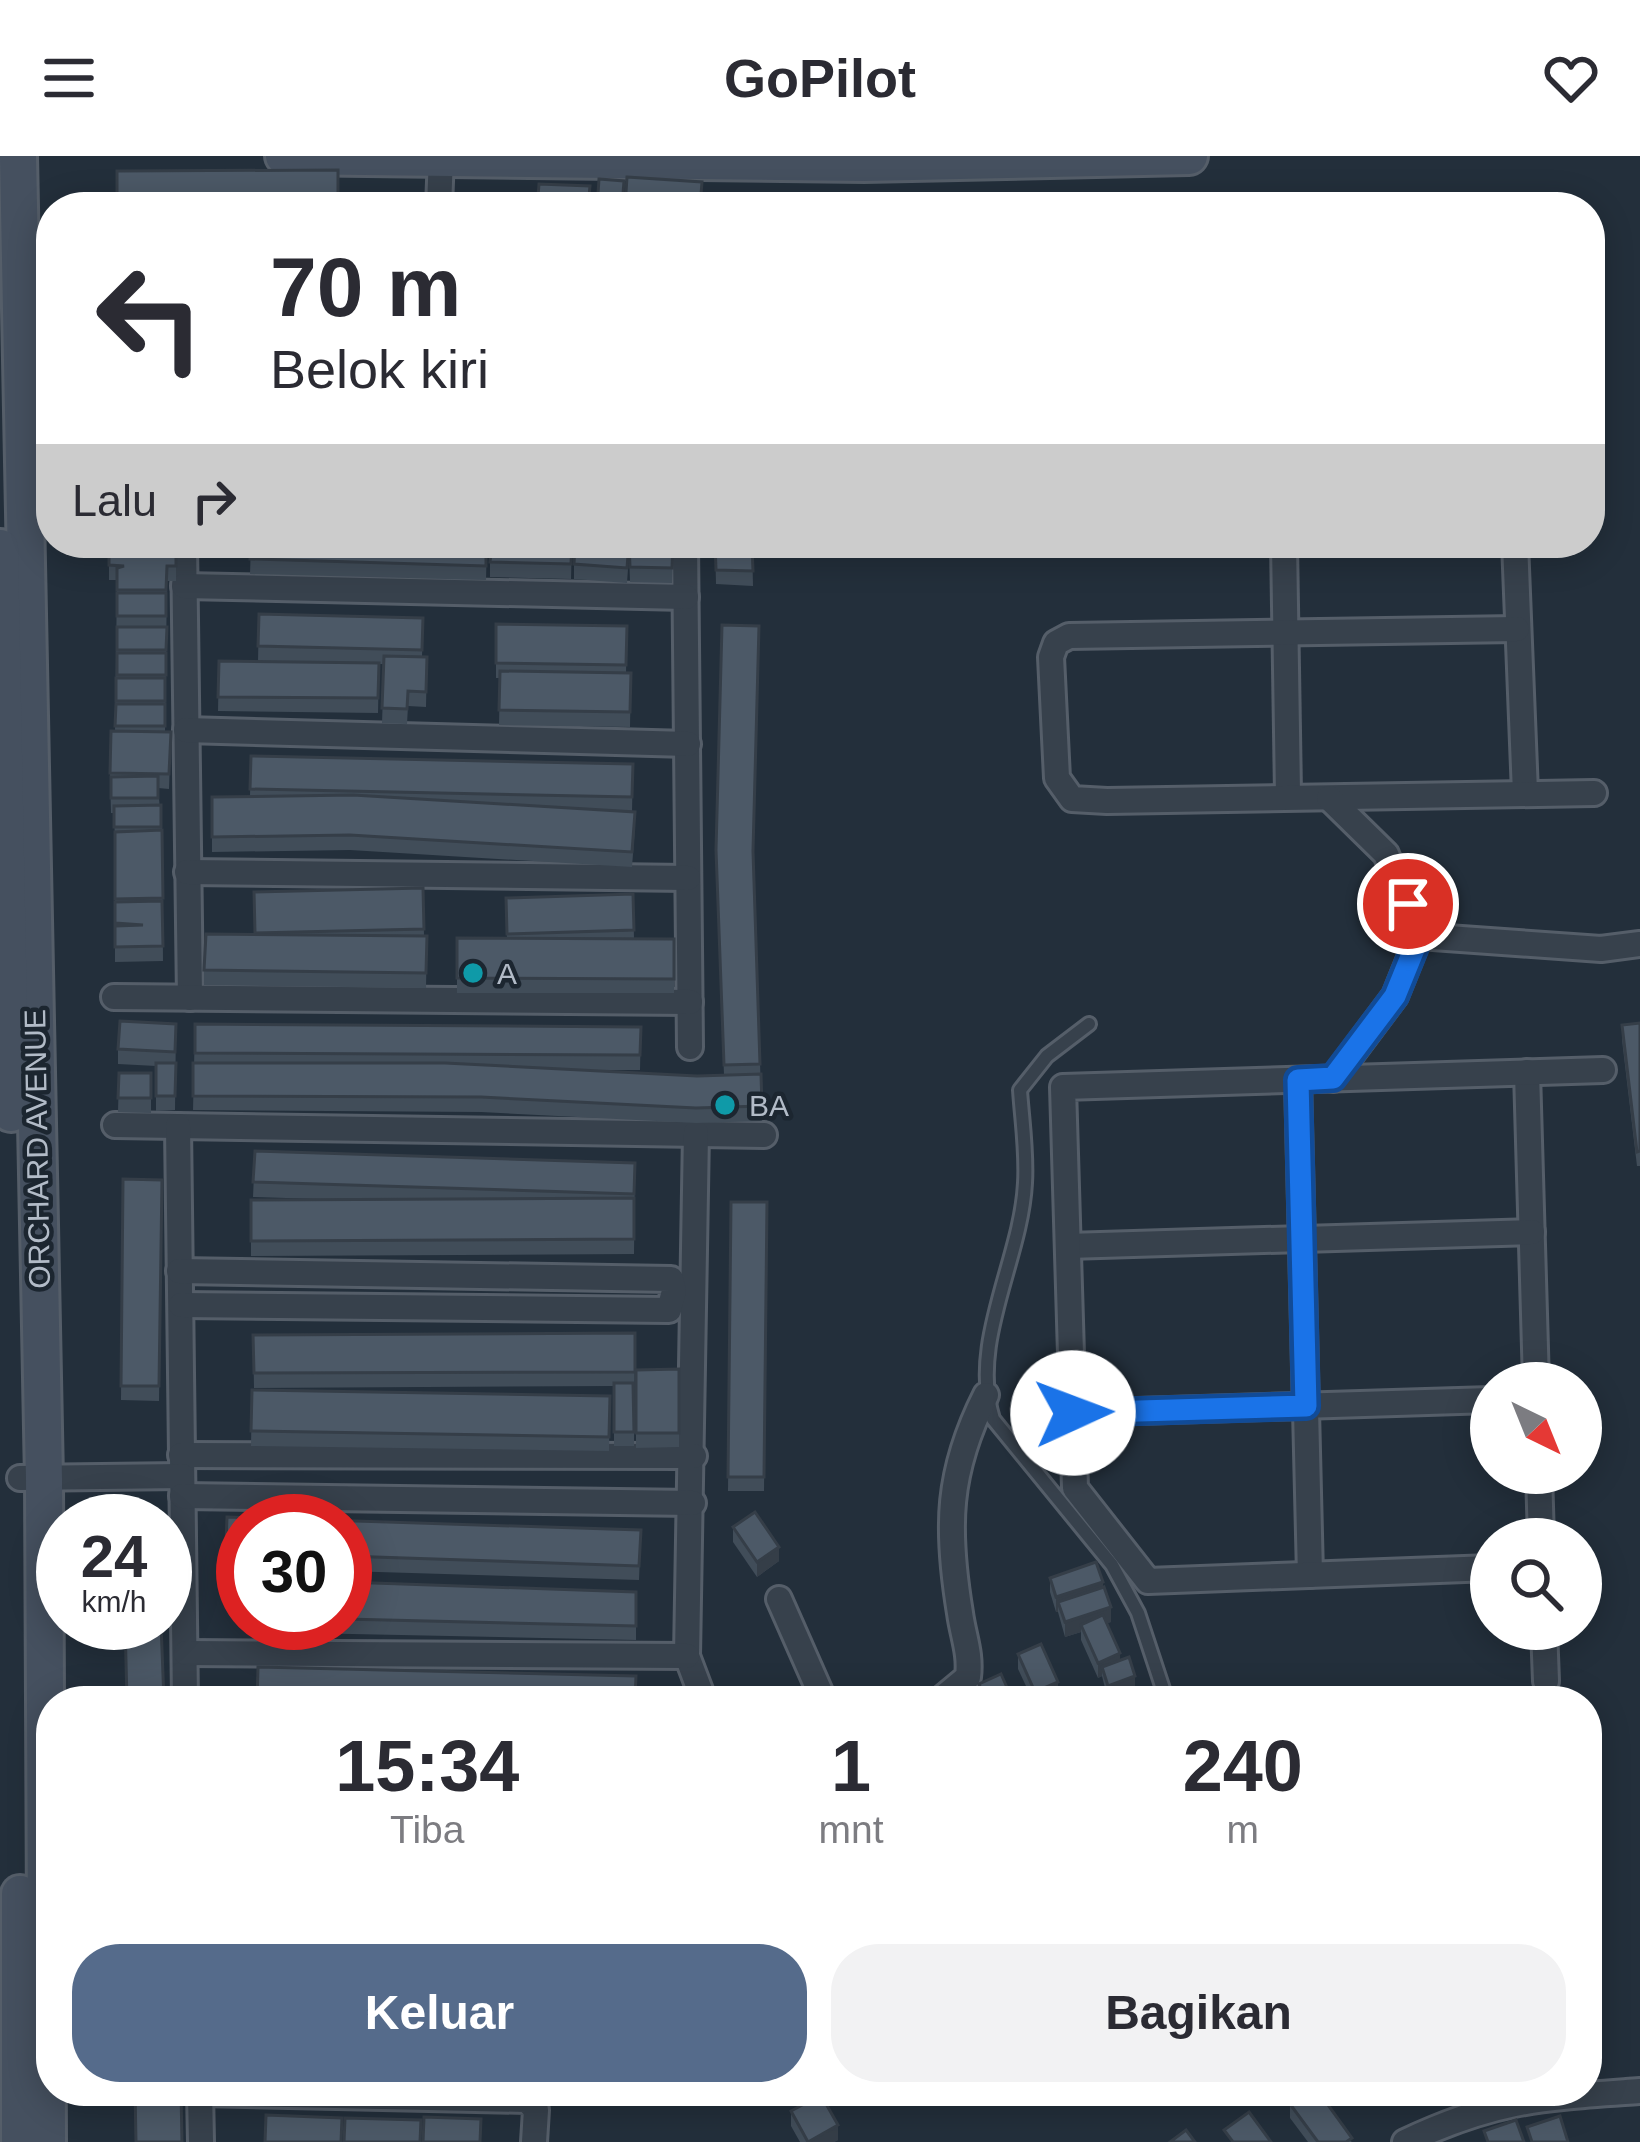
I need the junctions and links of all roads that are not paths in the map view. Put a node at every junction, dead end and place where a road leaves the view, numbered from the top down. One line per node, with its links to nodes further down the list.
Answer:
1 (18, 156): 12 (street, ORCHARD AVENUE)
2 (284, 156): 4 (street)
3 (1189, 156): 6 (street)
4 (441, 158): 5 (street); 7 (street)
5 (864, 159): 6 (street)
6 (907, 159)
7 (440, 192)
8 (184, 558): 13 (street)
9 (685, 558): 14 (street)
10 (1285, 558): 16 (street)
11 (1515, 558): 15 (street)
12 (9, 564): 27 (street, ORCHARD AVENUE)
13 (184, 586): 14 (street); 17 (street)
14 (686, 597): 18 (street)
15 (1517, 629): 16 (street); 19 (street)
16 (1288, 633): 21 (street); 21 (street)
17 (186, 730): 18 (street); 23 (street)
18 (688, 744): 24 (street)
19 (1525, 793): 20 (street); 22 (street)
20 (1594, 793)
21 (1288, 794): 22 (street)
22 (1329, 798): 25 (street)
23 (187, 872): 24 (street); 29 (street)
24 (688, 878): 30 (street)
25 (1419, 937): 26 (street); 35 (street)
26 (1640, 944)
27 (13, 953): 53 (street, ORCHARD AVENUE)
28 (114, 997): 29 (street)
29 (190, 998): 30 (street)
30 (690, 1003): 32 (street)
31 (1089, 1024): 47 (lane)
32 (690, 1047)
33 (1603, 1070): 34 (street)
34 (1527, 1072): 35 (street); 41 (street)
35 (1333, 1078): 36 (street)
36 (1298, 1080): 42 (street); 43 (street)
37 (115, 1125): 38 (street)
38 (178, 1126): 39 (street); 44 (street)
39 (696, 1133): 40 (street); 51 (street)
40 (764, 1135)
41 (1532, 1232): 42 (street); 46 (street)
42 (1302, 1239): 43 (street); 49 (street)
43 (1068, 1246): 50 (street)
44 (179, 1271): 45 (street); 45 (street)
45 (181, 1305): 52 (street)
46 (1535, 1362)
47 (986, 1395): 65 (street); 66 (lane)
48 (1470, 1401): 49 (street)
49 (1306, 1406): 50 (street); 56 (street)
50 (1073, 1413): 56 (street)
51 (694, 1456): 52 (street); 54 (street)
52 (181, 1476): 53 (street); 54 (street); 59 (street)
53 (32, 1479): 67 (street, ORCHARD AVENUE)
54 (693, 1503): 60 (street)
55 (1470, 1569): 56 (street)
56 (1310, 1575)
57 (779, 1599): 64 (street)
58 (1545, 1650): 61 (street)
59 (186, 1653): 60 (street); 62 (street)
60 (688, 1656): 63 (street)
61 (1546, 1681)
62 (185, 1686)
63 (699, 1686)
64 (817, 1686)
65 (957, 1686)
66 (1162, 1686)
67 (29, 1933): 68 (street, ORCHARD AVENUE); 75 (street, ORCHARD AVENUE)
68 (36, 2014)
69 (1640, 2091): 70 (street)
70 (1602, 2094)
71 (44, 2106): 76 (street, ORCHARD AVENUE)
72 (200, 2106): 77 (street)
73 (532, 2106): 78 (street)
74 (1456, 2106): 79 (street)
75 (20, 2142)
76 (47, 2142)
77 (201, 2142)
78 (534, 2142)
79 (1405, 2142)

